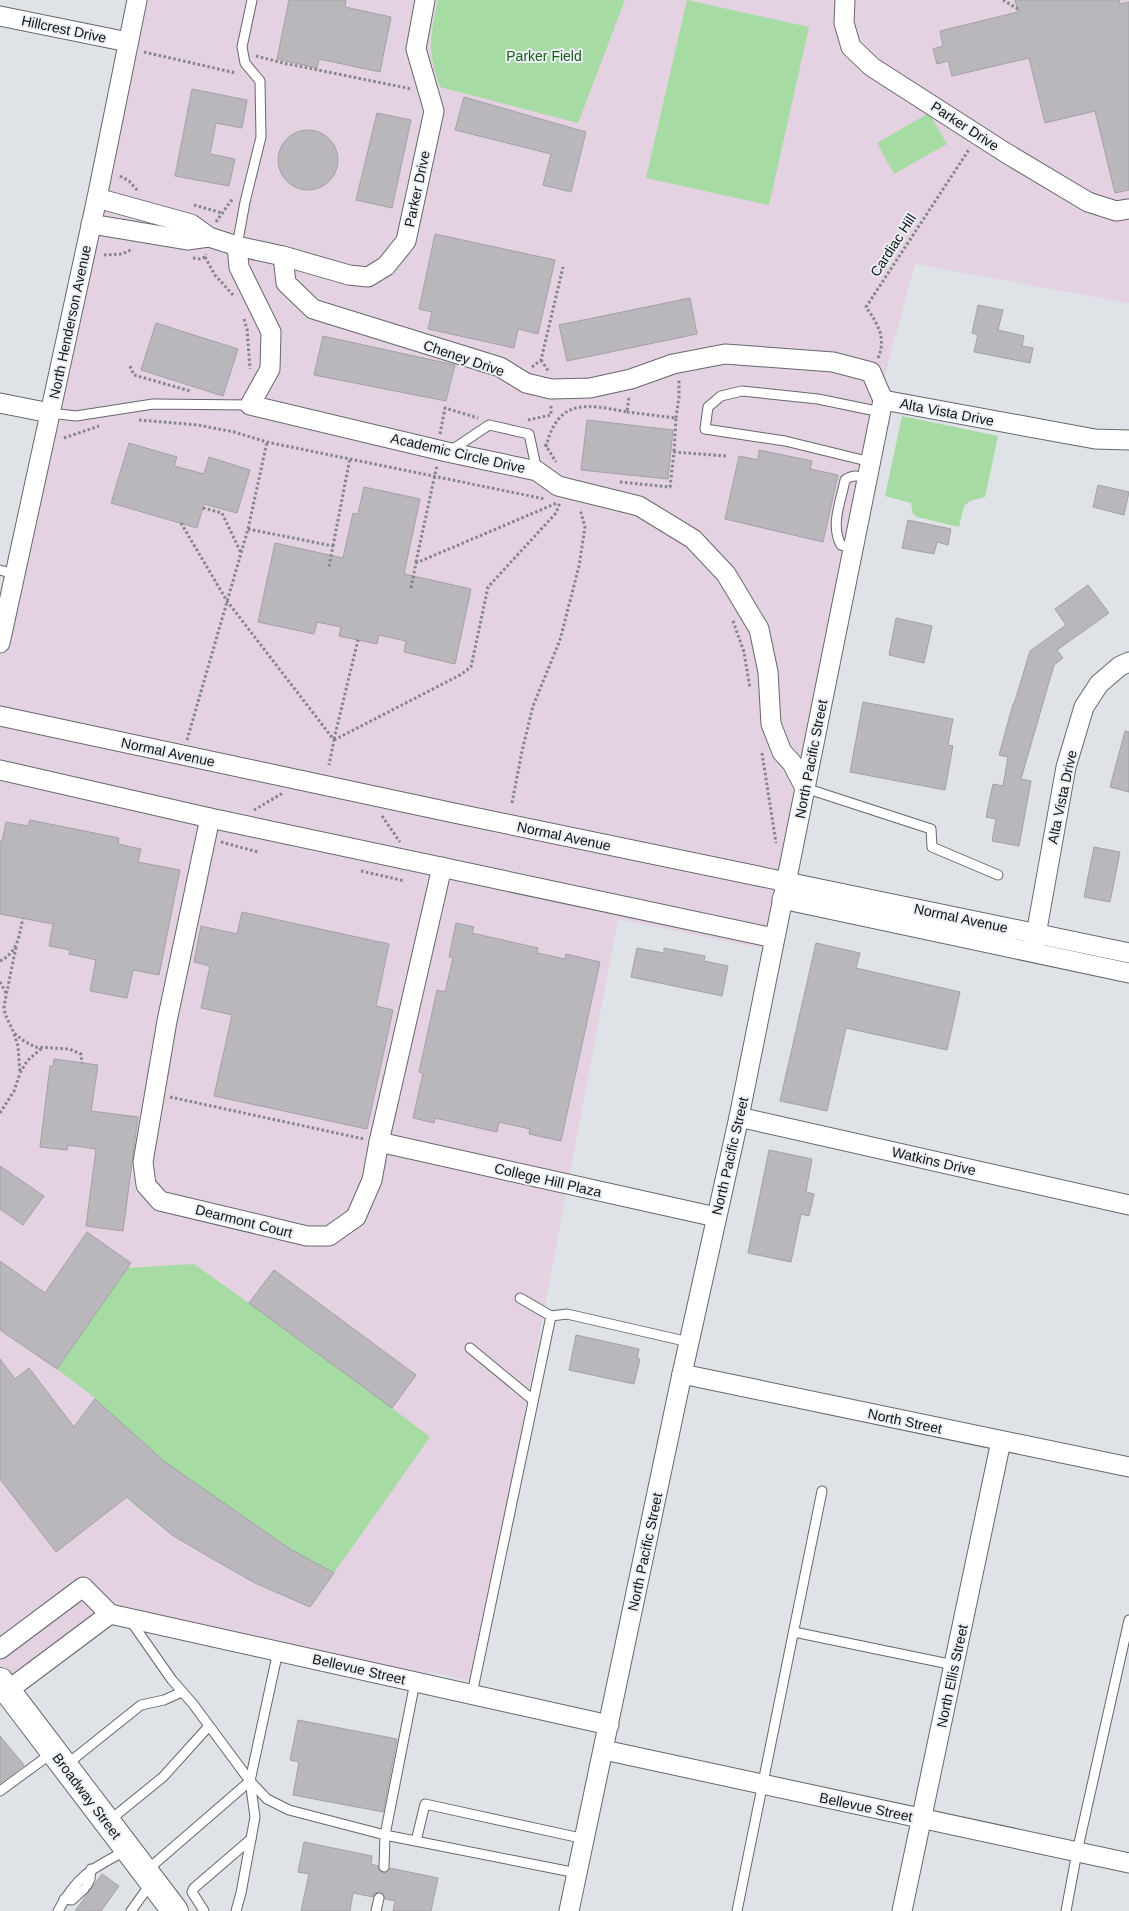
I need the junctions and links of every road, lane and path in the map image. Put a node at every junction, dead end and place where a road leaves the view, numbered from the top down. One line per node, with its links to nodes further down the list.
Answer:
1 (136, 0): 8 (street, North Henderson Avenue)
2 (252, 0): 9 (lane)
3 (425, 0): 11 (street, Parker Drive)
4 (845, 0): 12 (street, Parker Drive)
5 (1003, 0): 6 (path)
6 (1018, 9)
7 (0, 16): 8 (street, Hillcrest Drive)
8 (136, 47): 10 (path); 14 (street, North Henderson Avenue)
9 (243, 53): 11 (path); 18 (lane)
10 (242, 79)
11 (428, 92): 21 (street, Parker Drive)
12 (979, 135): 15 (street, Parker Drive); 31 (path, Cardiac Hill)
13 (236, 194): 17 (path)
14 (97, 198): 16 (street, North Henderson Avenue); 17 (street)
15 (1129, 209)
16 (91, 224): 17 (street); 41 (street, North Henderson Avenue)
17 (210, 237): 18 (street); 23 (path)
18 (237, 246): 21 (street); 37 (street)
19 (141, 249): 20 (path)
20 (104, 255)
21 (283, 256): 34 (street, Cheney Drive)
22 (191, 257): 23 (path)
23 (205, 258): 25 (path)
24 (563, 267): 27 (path)
25 (238, 302)
26 (241, 311): 33 (path)
27 (541, 360): 30 (path); 32 (path)
28 (677, 363): 31 (street, Cheney Drive); 34 (street, Cheney Drive); 42 (path)
29 (130, 366): 35 (path)
30 (527, 370)
31 (871, 372): 39 (street)
32 (550, 374)
33 (250, 377)
34 (631, 379): 40 (path)
35 (197, 393)
36 (0, 403): 41 (street)
37 (250, 405): 41 (lane); 51 (street, Academic Circle Drive)
38 (551, 405): 45 (path)
39 (882, 406): 48 (street, Alta Vista Drive); 55 (street, North Pacific Street); 55 (lane)
40 (627, 412): 42 (path); 50 (path)
41 (50, 413): 68 (street, North Henderson Avenue)
42 (676, 418): 52 (path)
43 (484, 419): 51 (path)
44 (136, 420): 49 (path)
45 (527, 420)
46 (105, 425): 47 (path)
47 (64, 438)
48 (1129, 440)
49 (267, 442): 54 (path); 63 (path)
50 (546, 447)
51 (442, 453): 56 (street, Academic Circle Drive); 56 (lane); 57 (path)
52 (674, 453): 53 (path); 58 (path)
53 (726, 456)
54 (350, 458): 57 (path); 64 (path)
55 (869, 470): 82 (street, North Pacific Street)
56 (536, 471): 59 (street, Academic Circle Drive)
57 (434, 475): 59 (path); 66 (path)
58 (612, 481)
59 (566, 498): 66 (path); 77 (path); 82 (street, Academic Circle Drive)
60 (586, 507): 84 (path)
61 (203, 508): 65 (path)
62 (180, 523): 70 (path)
63 (248, 529): 64 (path); 65 (path)
64 (333, 546): 67 (path)
65 (241, 553): 70 (path)
66 (416, 563): 69 (path)
67 (329, 567)
68 (8, 572): 73 (street, North Henderson Avenue)
69 (410, 588)
70 (227, 602): 77 (path); 79 (path)
71 (731, 616): 75 (path)
72 (358, 640): 77 (path)
73 (0, 643)
74 (1129, 662): 99 (street, Alta Vista Drive)
75 (751, 693)
76 (0, 716): 79 (street, Normal Avenue)
77 (334, 740): 80 (path)
78 (761, 748): 90 (path)
79 (182, 755): 96 (street, Normal Avenue)
80 (329, 765)
81 (0, 770): 87 (street)
82 (805, 788): 94 (lane); 96 (street, North Pacific Street)
83 (284, 793): 85 (path)
84 (512, 803)
85 (253, 811)
86 (380, 813): 89 (path)
87 (210, 818): 92 (street); 110 (street, Dearmont Court)
88 (222, 834): 91 (path)
89 (401, 843)
90 (776, 843)
91 (258, 852)
92 (442, 867): 98 (street); 113 (street, Dearmont Court)
93 (361, 872): 95 (path)
94 (998, 875)
95 (405, 881)
96 (784, 891): 98 (street, North Pacific Street); 99 (street, Normal Avenue)
97 (24, 918): 100 (path)
98 (774, 938): 112 (street, North Pacific Street)
99 (1034, 943): 101 (street, Normal Avenue); 103 (street, Normal Avenue)
100 (16, 947): 102 (path); 105 (path)
101 (1129, 953)
102 (0, 961)
103 (1129, 973)
104 (0, 982): 105 (path)
105 (7, 994): 106 (path)
106 (14, 1033): 107 (path); 109 (path)
107 (42, 1048): 108 (path); 109 (path)
108 (82, 1063)
109 (20, 1073): 111 (path)
110 (155, 1094): 113 (path); 113 (street, Dearmont Court)
111 (0, 1113)
112 (740, 1117): 114 (street, Watkins Drive); 115 (street, North Pacific Street)
113 (379, 1142): 115 (street, College Hill Plaza)
114 (1129, 1205)
115 (716, 1217): 118 (street, North Pacific Street)
116 (520, 1298): 117 (lane)
117 (551, 1316): 118 (lane); 121 (lane)
118 (689, 1342): 120 (street, North Pacific Street)
119 (470, 1348): 121 (lane)
120 (682, 1374): 122 (street, North Street); 135 (street, North Pacific Street)
121 (533, 1400): 134 (lane)
122 (1002, 1441): 123 (street, North Street); 130 (street, North Ellis Street)
123 (1129, 1468)
124 (822, 1491): 127 (lane)
125 (119, 1616): 128 (street); 129 (street, Bellevue Street); 132 (street); 133 (lane)
126 (1129, 1620): 149 (lane)
127 (794, 1632): 130 (lane); 140 (lane)
128 (0, 1649)
129 (278, 1651): 131 (street, Bellevue Street); 139 (lane)
130 (954, 1665): 142 (street, North Ellis Street)
131 (415, 1682): 134 (street, Bellevue Street); 144 (lane)
132 (4, 1686): 138 (main road, Broadway Street)
133 (182, 1692): 136 (lane); 138 (lane)
134 (472, 1694): 135 (street, Bellevue Street)
135 (608, 1725): 137 (street, North Pacific Street)
136 (209, 1726): 139 (lane); 143 (lane)
137 (604, 1750): 140 (street, Bellevue Street); 146 (street, North Pacific Street)
138 (59, 1759): 141 (lane); 143 (main road, Broadway Street)
139 (250, 1781): 144 (lane); 145 (lane); 154 (lane)
140 (763, 1785): 142 (street, Bellevue Street); 164 (lane)
141 (0, 1791)
142 (921, 1818): 149 (street, Bellevue Street); 165 (street, North Ellis Street)
143 (107, 1823): 148 (main road, Broadway Street)
144 (385, 1835): 147 (lane); 151 (lane)
145 (251, 1839): 160 (lane); 161 (lane)
146 (584, 1839): 147 (lane); 153 (street, North Pacific Street)
147 (416, 1841): 153 (lane)
148 (128, 1850): 152 (lane); 154 (main road, Broadway Street)
149 (1077, 1852): 150 (street, Bellevue Street); 166 (lane)
150 (1129, 1863)
151 (384, 1867)
152 (91, 1869): 156 (lane); 156 (lane)
153 (577, 1873): 163 (street, North Pacific Street)
154 (149, 1876): 158 (lane); 159 (main road, Broadway Street)
155 (379, 1898): 162 (lane)
156 (64, 1899): 157 (lane)
157 (58, 1911)
158 (131, 1911)
159 (175, 1911)
160 (204, 1911)
161 (236, 1911)
162 (376, 1911)
163 (569, 1911)
164 (737, 1911)
165 (902, 1911)
166 (1066, 1911)

